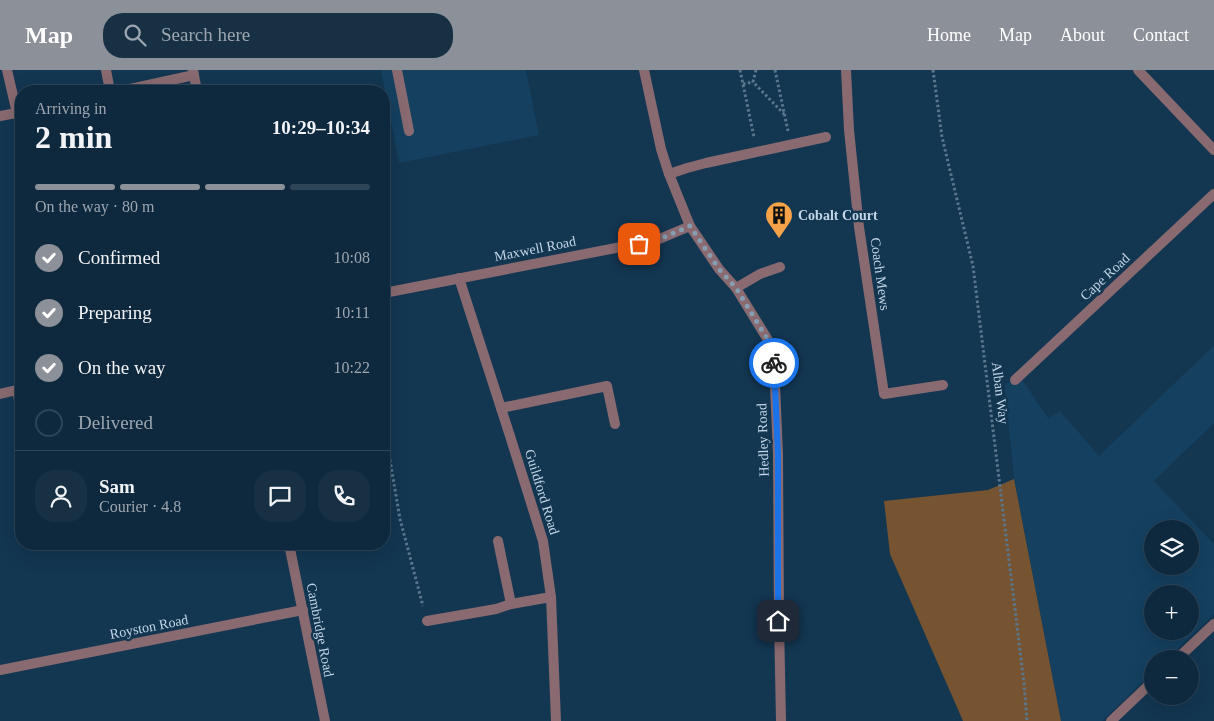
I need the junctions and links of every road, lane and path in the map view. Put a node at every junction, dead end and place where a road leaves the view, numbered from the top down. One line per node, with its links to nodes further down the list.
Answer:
1 (7, 70): 16 (street)
2 (106, 70): 14 (street)
3 (397, 70): 20 (street)
4 (644, 70): 25 (street, Hedley Road)
5 (740, 70): 13 (path)
6 (756, 70): 12 (path)
7 (775, 70): 18 (path)
8 (846, 70): 33 (street, Coach Mews)
9 (933, 70): 52 (path, Alban Way)
10 (1138, 70): 23 (street)
11 (194, 73): 15 (street)
12 (753, 82): 13 (path); 18 (path)
13 (743, 84): 24 (path)
14 (109, 85)
15 (146, 85)
16 (15, 98)
17 (15, 113): 19 (street)
18 (784, 114): 22 (path)
19 (0, 116)
20 (409, 131)
21 (826, 137): 22 (street)
22 (791, 145): 24 (street)
23 (1214, 150)
24 (757, 152): 25 (street)
25 (669, 174): 27 (street, Hedley Road)
26 (1214, 194): 32 (street, Cape Road)
27 (690, 226): 29 (street, Maxwell Road); 30 (street, Hedley Road)
28 (780, 267): 30 (street)
29 (459, 278): 31 (street, Maxwell Road); 36 (street, Guildford Road)
30 (736, 288): 51 (street, Hedley Road)
31 (390, 292)
32 (1014, 380)
33 (942, 385)
34 (15, 391): 35 (street)
35 (0, 394)
36 (501, 408): 37 (street); 41 (street, Guildford Road)
37 (616, 424)
38 (390, 461): 44 (path)
39 (498, 541): 42 (street)
40 (290, 550): 43 (street, Cambridge Road)
41 (551, 597): 42 (street); 50 (street, Guildford Road)
42 (512, 604): 44 (street)
43 (302, 610): 47 (street, Royston Road); 49 (street, Cambridge Road)
44 (427, 621)
45 (1214, 624): 46 (street)
46 (1187, 650)
47 (0, 670)
48 (1144, 690): 53 (street)
49 (325, 721)
50 (556, 721)
51 (781, 721)
52 (1027, 721)
53 (1111, 721)

